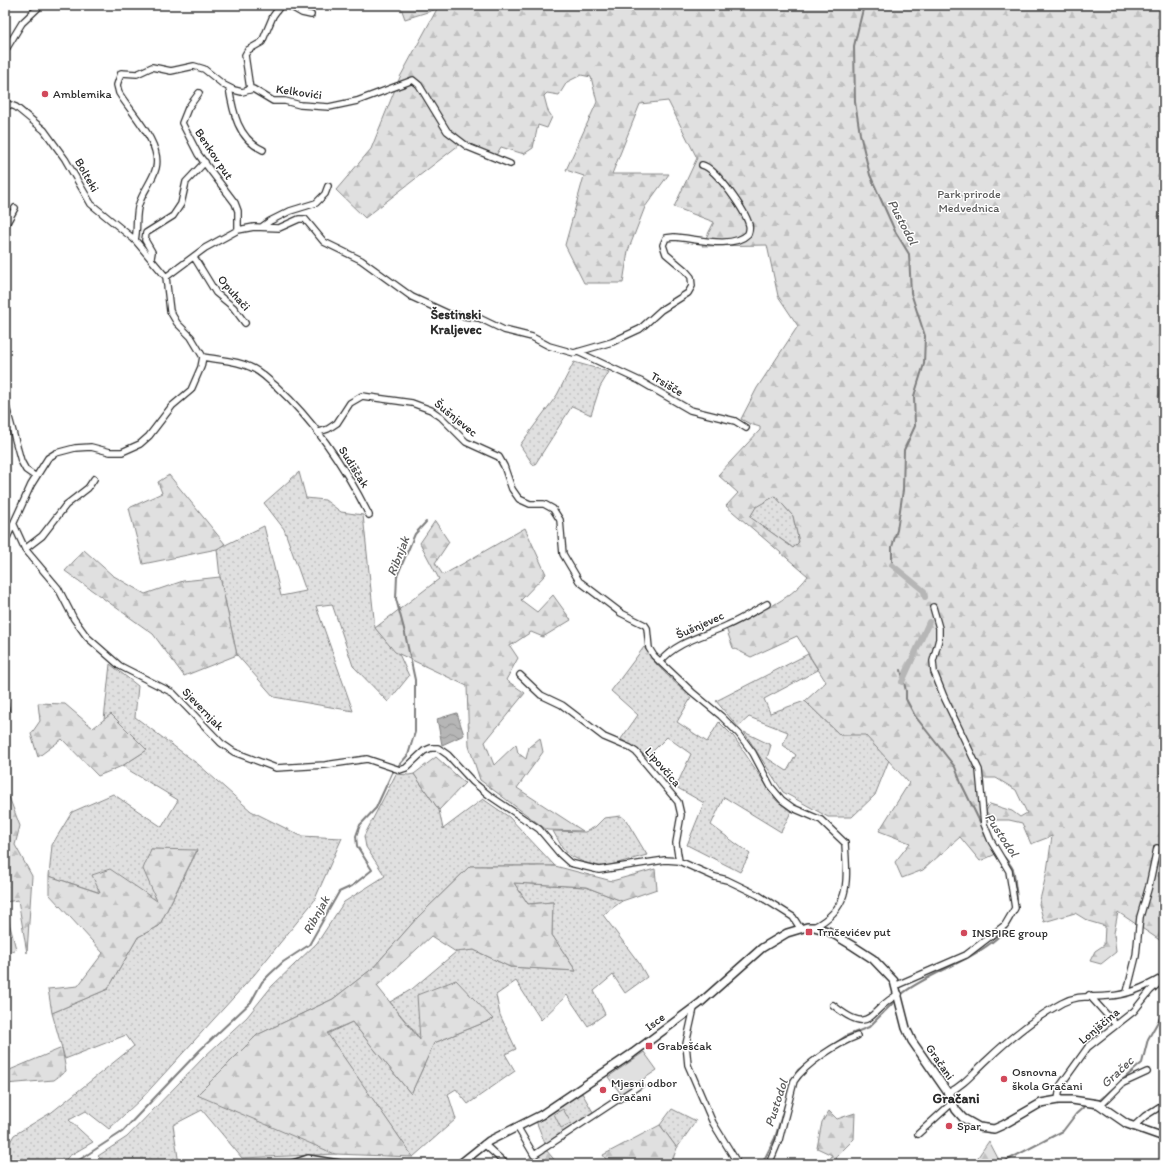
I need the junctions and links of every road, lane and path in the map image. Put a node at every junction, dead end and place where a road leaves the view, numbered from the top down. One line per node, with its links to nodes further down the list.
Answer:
1 (41, 5): 5 (street)
2 (281, 5): 7 (street)
3 (288, 5): 4 (street)
4 (311, 15)
5 (5, 52)
6 (229, 88): 7 (street, Kelkovići); 10 (street); 19 (street)
7 (250, 89): 12 (street, Kelkovići)
8 (199, 93): 11 (street, Benkov put)
9 (5, 103): 19 (street, Bolteki)
10 (263, 150)
11 (205, 162): 18 (street, Benkov put); 21 (street)
12 (510, 164)
13 (702, 165): 24 (street)
14 (328, 186): 17 (street)
15 (16, 208): 16 (street)
16 (5, 226)
17 (263, 226): 18 (street); 24 (street)
18 (238, 230): 20 (street)
19 (135, 240): 21 (street, Bolteki)
20 (194, 257): 22 (street); 23 (street, Opuhači)
21 (151, 258): 22 (street, Bolteki)
22 (166, 277): 25 (street)
23 (245, 323)
24 (578, 352): 27 (street, Trsišče)
25 (202, 357): 28 (street); 29 (street)
26 (5, 403): 29 (street)
27 (746, 428)
28 (319, 432): 31 (street, Sudiščak); 37 (street, Šušnjevec)
29 (36, 477): 32 (street)
30 (94, 479): 34 (street)
31 (369, 515)
32 (14, 524): 33 (street); 34 (street, Sjevernjak)
33 (5, 542)
34 (25, 549): 40 (street, Sjevernjak)
35 (767, 604): 37 (street, Šušnjevec)
36 (933, 607): 46 (street)
37 (660, 662): 41 (street)
38 (520, 676): 40 (street, Lipovčica)
39 (1157, 848): 47 (street)
40 (679, 861): 43 (street)
41 (829, 918): 42 (street); 44 (street)
42 (814, 927): 43 (street); 44 (street)
43 (800, 928): 51 (street, Isce)
44 (828, 931): 46 (street)
45 (1163, 976): 47 (street); 52 (street, Lonjščina)
46 (897, 985): 48 (street, Gračani)
47 (1127, 992): 49 (street)
48 (899, 994): 50 (street); 56 (street, Gračani)
49 (1089, 995): 52 (street); 56 (street)
50 (833, 1005)
51 (694, 1008): 62 (street, Isce); 70 (street)
52 (1116, 1026): 57 (street, Lonjščina)
53 (857, 1036): 71 (street)
54 (1147, 1072): 60 (street)
55 (640, 1085): 62 (street)
56 (948, 1093): 58 (street, Gračani)
57 (1058, 1100): 58 (street, Gračani); 60 (street, Gračani)
58 (952, 1103): 63 (street)
59 (1164, 1104): 61 (street)
60 (1101, 1105): 61 (street)
61 (1133, 1127): 64 (street)
62 (518, 1128): 65 (street, Isce)
63 (918, 1134)
64 (1164, 1137)
65 (484, 1144): 68 (street, Isce); 69 (street)
66 (293, 1164): 67 (street)
67 (339, 1164)
68 (460, 1164)
69 (506, 1164)
70 (738, 1164)
71 (769, 1164)

